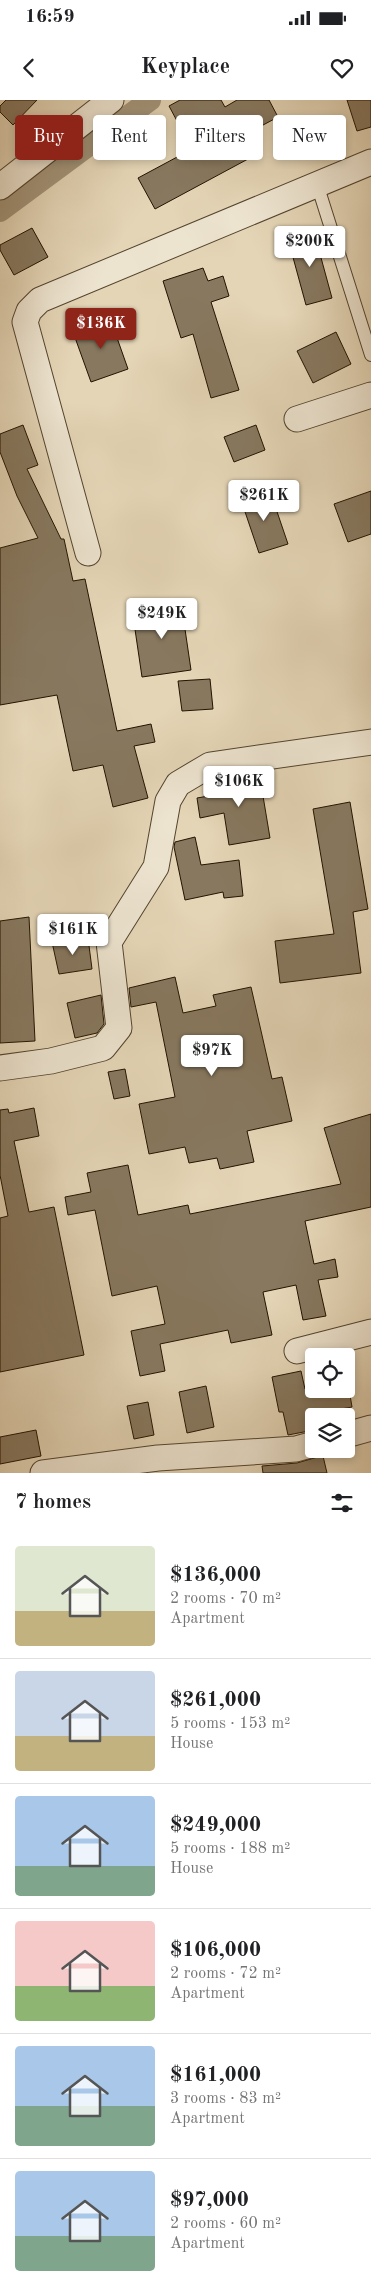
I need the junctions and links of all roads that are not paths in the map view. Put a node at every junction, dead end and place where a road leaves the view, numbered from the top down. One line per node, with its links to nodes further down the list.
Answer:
1 (111, 100): 4 (street)
2 (371, 162): 3 (street)
3 (317, 184): 5 (lane); 8 (street)
4 (0, 187)
5 (371, 355)
6 (371, 395): 7 (street)
7 (297, 419)
8 (88, 553)
9 (371, 742): 10 (street)
10 (0, 1068)
11 (371, 1332): 12 (street)
12 (297, 1351)
13 (371, 1428): 14 (street)
14 (355, 1432)
15 (305, 1447): 16 (street)
16 (43, 1473)

